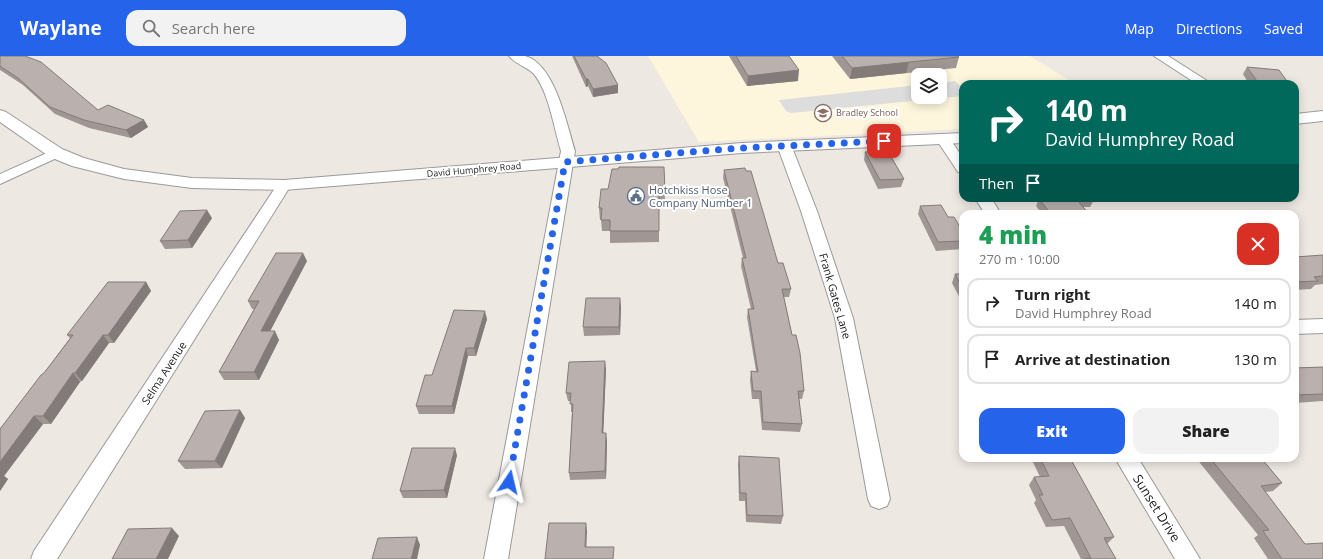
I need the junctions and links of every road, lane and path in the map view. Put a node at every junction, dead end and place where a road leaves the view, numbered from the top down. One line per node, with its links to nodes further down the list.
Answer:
1 (515, 56): 11 (street)
2 (1160, 56): 3 (street)
3 (1199, 80)
4 (0, 115): 10 (street, David Humphrey Road)
5 (1323, 116): 6 (street)
6 (1299, 119)
7 (959, 138): 8 (street, David Humphrey Road)
8 (943, 139): 9 (street, David Humphrey Road); 12 (street)
9 (784, 145): 11 (street, David Humphrey Road); 18 (street, Frank Gates Lane)
10 (56, 153): 13 (street); 14 (street, David Humphrey Road)
11 (565, 162): 14 (street, David Humphrey Road); 20 (street)
12 (959, 163)
13 (0, 180)
14 (284, 185): 19 (street, Selma Avenue)
15 (1323, 326): 16 (street)
16 (1299, 327)
17 (1128, 462): 21 (street, Sunset Drive)
18 (878, 499)
19 (43, 559)
20 (496, 559)
21 (1188, 559)

